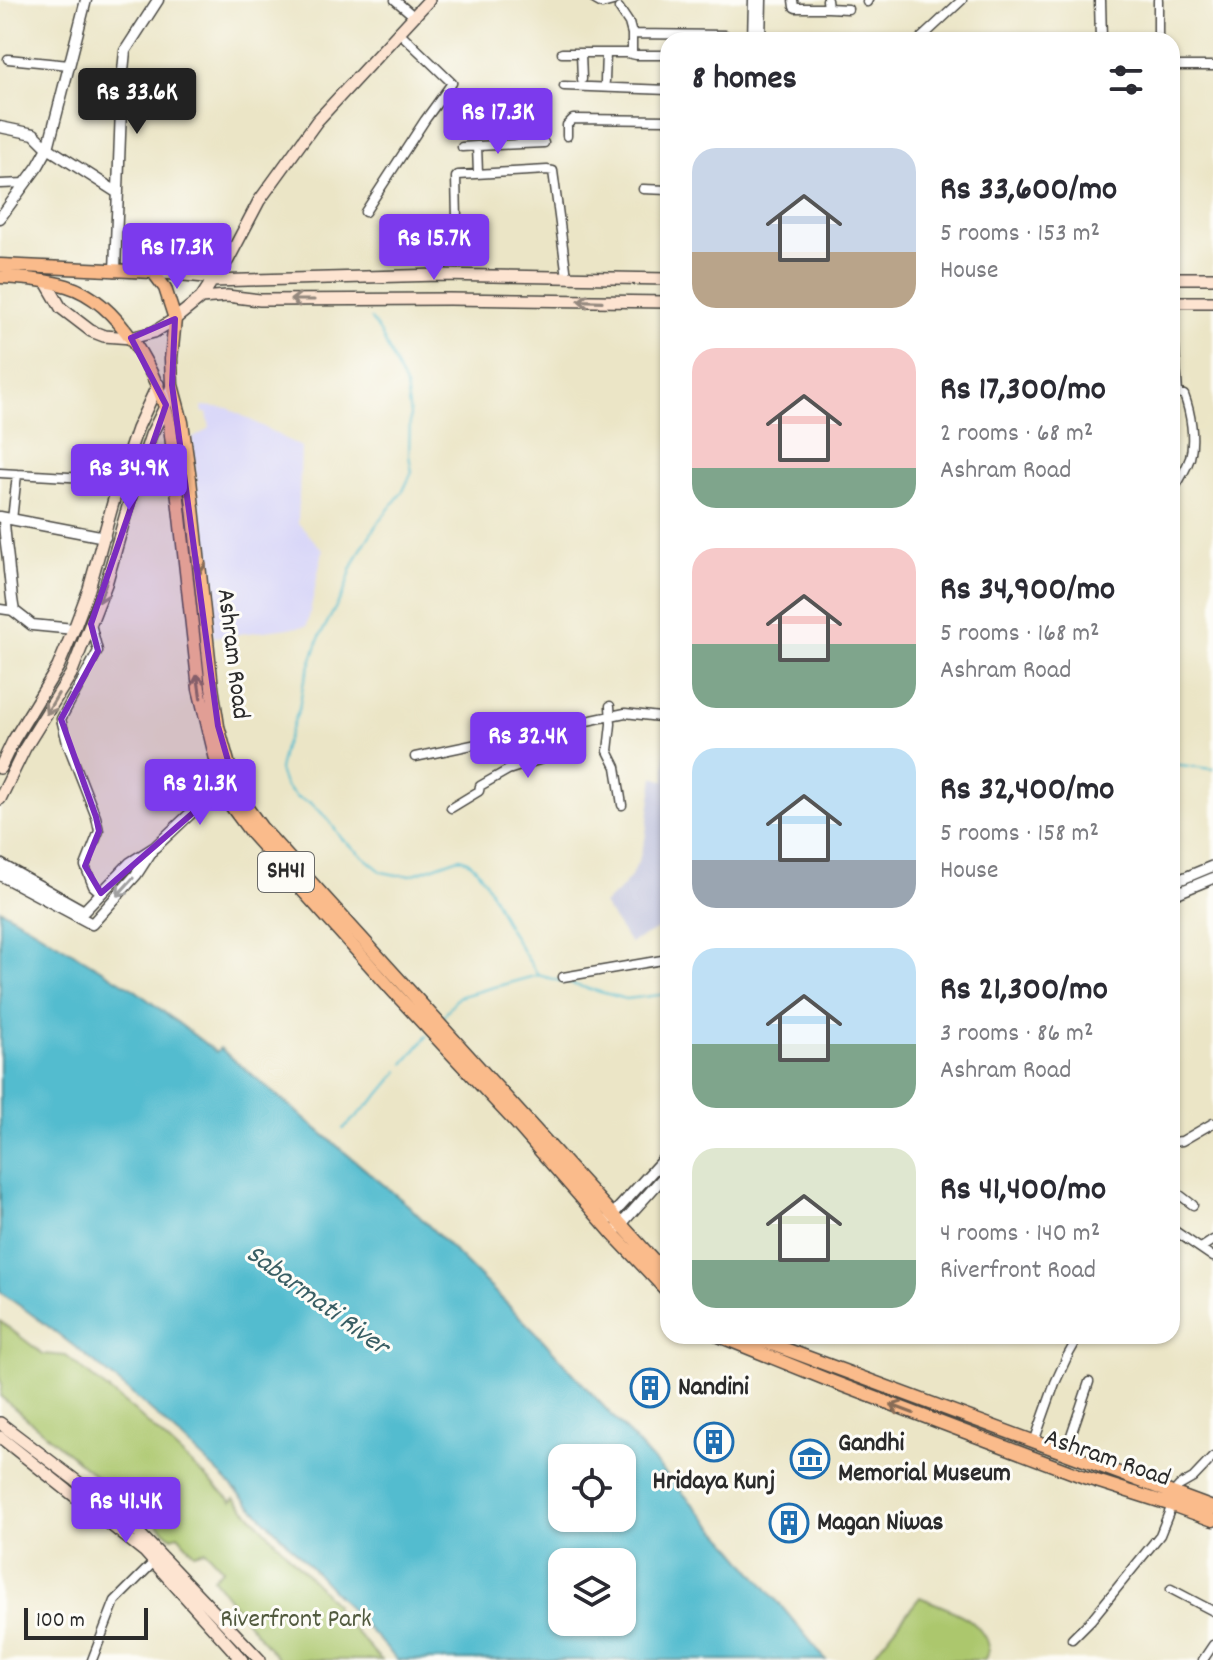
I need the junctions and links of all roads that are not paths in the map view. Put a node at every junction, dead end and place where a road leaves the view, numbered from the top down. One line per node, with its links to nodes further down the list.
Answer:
1 (86, 0): 31 (street)
2 (158, 0): 50 (street)
3 (395, 0): 16 (street)
4 (420, 0): 16 (main road)
5 (429, 0): 17 (main road)
6 (595, 0): 14 (street)
7 (754, 0): 18 (street)
8 (761, 0): 19 (street)
9 (793, 0): 13 (street)
10 (962, 0): 20 (street)
11 (1100, 0): 21 (street)
12 (1158, 0): 22 (street)
13 (828, 4): 15 (street)
14 (616, 5): 23 (street)
15 (848, 9)
16 (409, 12): 61 (main road)
17 (399, 32): 51 (street); 61 (main road)
18 (753, 32)
19 (760, 32)
20 (928, 32)
21 (1101, 32)
22 (1158, 32)
23 (632, 34): 24 (street); 28 (street)
24 (660, 34)
25 (562, 53): 26 (street)
26 (581, 53): 27 (street); 34 (street)
27 (606, 53): 28 (street); 35 (street)
28 (632, 53): 29 (street)
29 (660, 55)
30 (8, 59): 31 (street)
31 (69, 65): 44 (street)
32 (1180, 66): 33 (street)
33 (1213, 66)
34 (582, 79)
35 (605, 81)
36 (564, 86): 37 (street)
37 (660, 90)
38 (660, 120): 40 (street)
39 (0, 127): 44 (street)
40 (567, 136)
41 (544, 143): 42 (street)
42 (477, 146): 43 (street); 45 (street)
43 (462, 147)
44 (48, 148): 46 (street); 50 (street)
45 (478, 173): 56 (street); 58 (street)
46 (26, 183): 47 (street); 52 (street)
47 (0, 184)
48 (643, 189): 49 (street)
49 (660, 190)
50 (118, 193): 54 (street)
51 (365, 212)
52 (0, 218)
53 (0, 265): 54 (main road)
54 (115, 271): 55 (main road)
55 (153, 272): 61 (main road); 68 (main road, Ashram Road)
56 (439, 275): 58 (main road); 61 (main road)
57 (0, 277): 63 (main road, Ashram Road)
58 (567, 277): 62 (main road)
59 (1180, 278): 60 (main road)
60 (1213, 278)
61 (208, 279): 64 (main road)
62 (660, 279)
63 (46, 282): 69 (main road, Ashram Road); 69 (main road)
64 (201, 298): 65 (main road, one-way to 64); 68 (main road)
65 (660, 302)
66 (1180, 302): 67 (main road)
67 (1213, 302)
68 (175, 319): 69 (main road); 71 (main road, Ashram Road)
69 (131, 338): 70 (main road, Ashram Road)
70 (158, 384): 73 (main road, Ashram Road); 77 (main road)
71 (172, 385): 73 (main road); 90 (main road, Ashram Road, one-way to 90)
72 (1180, 394): 76 (street)
73 (166, 405): 83 (main road, one-way to 83); 90 (main road, Ashram Road, one-way to 73)
74 (0, 473): 75 (street)
75 (17, 474): 77 (street); 78 (street)
76 (1180, 478)
77 (120, 480): 79 (main road)
78 (5, 518): 79 (street); 81 (street)
79 (105, 537): 82 (main road)
80 (0, 609): 81 (street)
81 (14, 611): 82 (street)
82 (74, 629): 89 (main road)
83 (89, 629): 91 (main road, one-way to 91); 101 (street)
84 (610, 711): 85 (street); 87 (street); 92 (street)
85 (660, 717)
86 (537, 720): 87 (street)
87 (539, 732): 88 (street); 93 (street)
88 (415, 757)
89 (0, 768)
90 (228, 780): 94 (street); 110 (main road, Ashram Road)
91 (0, 799)
92 (622, 805)
93 (451, 808)
94 (155, 847): 97 (street, one-way to 97); 101 (street)
95 (0, 864): 101 (street)
96 (1213, 866): 99 (street)
97 (0, 875)
98 (1213, 878): 100 (street)
99 (1180, 880)
100 (1180, 892)
101 (101, 893)
102 (660, 960): 103 (street)
103 (563, 977)
104 (1213, 1123): 105 (street)
105 (1180, 1141)
106 (660, 1164): 110 (street)
107 (660, 1180): 110 (street)
108 (1180, 1195): 109 (street)
109 (1193, 1205)
110 (613, 1225): 115 (main road, Ashram Road); 116 (main road, Ashram Road)
111 (1180, 1234): 113 (street)
112 (1213, 1240): 113 (street)
113 (1201, 1248): 114 (street)
114 (1213, 1257)
115 (660, 1269)
116 (660, 1282)
117 (739, 1344): 126 (main road, Ashram Road, one-way to 117)
118 (771, 1344): 123 (main road, Ashram Road)
119 (1074, 1344): 123 (street)
120 (1089, 1382): 124 (street)
121 (0, 1423): 136 (main road)
122 (0, 1437): 129 (main road)
123 (1034, 1442): 124 (main road, Ashram Road)
124 (1065, 1453): 126 (main road, Ashram Road)
125 (1213, 1457): 126 (street)
126 (1173, 1499): 127 (main road, Ashram Road); 128 (main road, Ashram Road); 132 (street)
127 (1213, 1508)
128 (1213, 1520)
129 (154, 1562): 134 (street); 135 (main road)
130 (1171, 1589): 131 (street)
131 (1213, 1611)
132 (1072, 1639)
133 (1213, 1645): 137 (street)
134 (92, 1660)
135 (242, 1660)
136 (260, 1660)
137 (1203, 1660)

